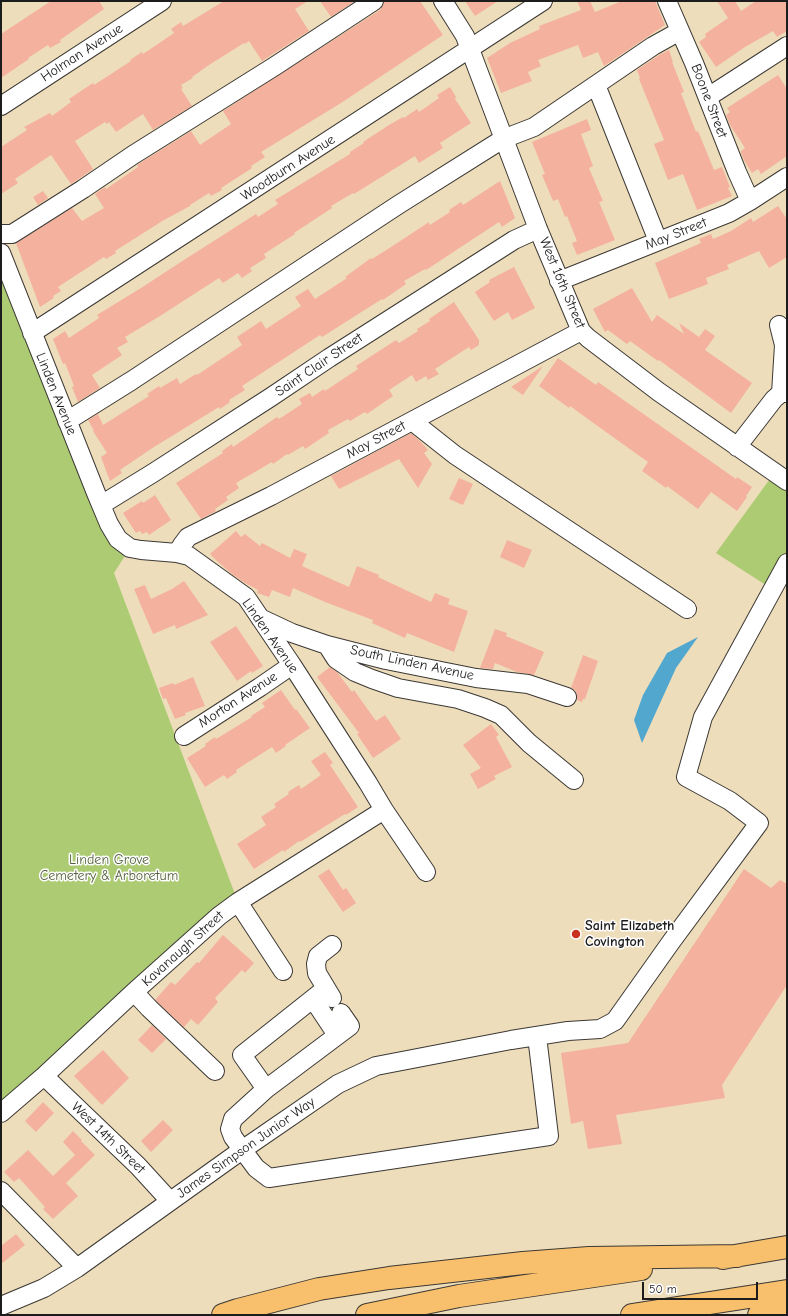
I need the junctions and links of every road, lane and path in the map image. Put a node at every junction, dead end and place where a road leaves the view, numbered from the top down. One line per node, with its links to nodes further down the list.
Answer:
1 (162, 1): 11 (street, Holman Avenue)
2 (374, 1): 16 (street)
3 (443, 1): 8 (street, West 16th Street)
4 (543, 1): 8 (street, Woodburn Avenue)
5 (668, 1): 6 (street, Boone Street)
6 (680, 30): 9 (street); 10 (street, Boone Street)
7 (787, 46): 10 (street)
8 (470, 49): 12 (street, West 16th Street); 22 (street, Woodburn Avenue)
9 (596, 85): 12 (street); 17 (street)
10 (708, 97): 14 (street, Boone Street)
11 (1, 106)
12 (503, 139): 15 (street, West 16th Street); 24 (street)
13 (787, 177): 14 (street, May Street)
14 (750, 201): 17 (street, May Street)
15 (538, 229): 19 (street, West 16th Street); 28 (street, Saint Clair Street)
16 (1, 234)
17 (658, 241): 19 (street, May Street)
18 (1, 253): 22 (street, Linden Avenue)
19 (559, 281): 21 (street, West 16th Street)
20 (779, 325): 23 (street)
21 (581, 331): 25 (street, May Street); 26 (street, West 16th Street)
22 (32, 333): 24 (street, Linden Avenue)
23 (784, 393): 26 (street)
24 (67, 421): 28 (street, Linden Avenue)
25 (412, 421): 29 (street, May Street); 31 (street)
26 (737, 448): 27 (street, West 16th Street)
27 (787, 481)
28 (101, 505): 29 (street, Linden Avenue)
29 (177, 553): 32 (street, Linden Avenue)
30 (787, 563): 46 (street, James Simpson Junior Way)
31 (688, 609)
32 (259, 618): 33 (street, South Linden Avenue); 34 (street, Linden Avenue)
33 (327, 645): 35 (street, South Linden Avenue); 37 (street)
34 (292, 665): 36 (street, Morton Avenue); 38 (street, Linden Avenue)
35 (567, 697)
36 (184, 736)
37 (574, 780)
38 (384, 810): 39 (street, Linden Avenue); 40 (street, Kavanaugh Street)
39 (426, 872)
40 (238, 902): 42 (street); 43 (street, Kavanaugh Street)
41 (332, 945): 44 (street)
42 (283, 971)
43 (134, 992): 47 (street); 48 (street, Kavanaugh Street)
44 (328, 1000): 45 (street); 45 (street); 49 (street)
45 (337, 1035): 49 (street)
46 (537, 1036): 51 (street, James Simpson Junior Way); 51 (street)
47 (215, 1071)
48 (44, 1076): 50 (street, Kavanaugh Street); 53 (street, West 14th Street)
49 (266, 1088): 51 (street)
50 (1, 1113)
51 (242, 1150): 53 (street, James Simpson Junior Way)
52 (1, 1191): 56 (street)
53 (170, 1201): 56 (street, James Simpson Junior Way)
54 (787, 1247): 55 (highway)
55 (737, 1256): 60 (highway); 61 (highway)
56 (77, 1268): 58 (street, James Simpson Junior Way)
57 (787, 1291): 62 (highway)
58 (1, 1306)
59 (787, 1306): 63 (highway)
60 (223, 1315)
61 (367, 1315)
62 (632, 1315)
63 (760, 1315)

